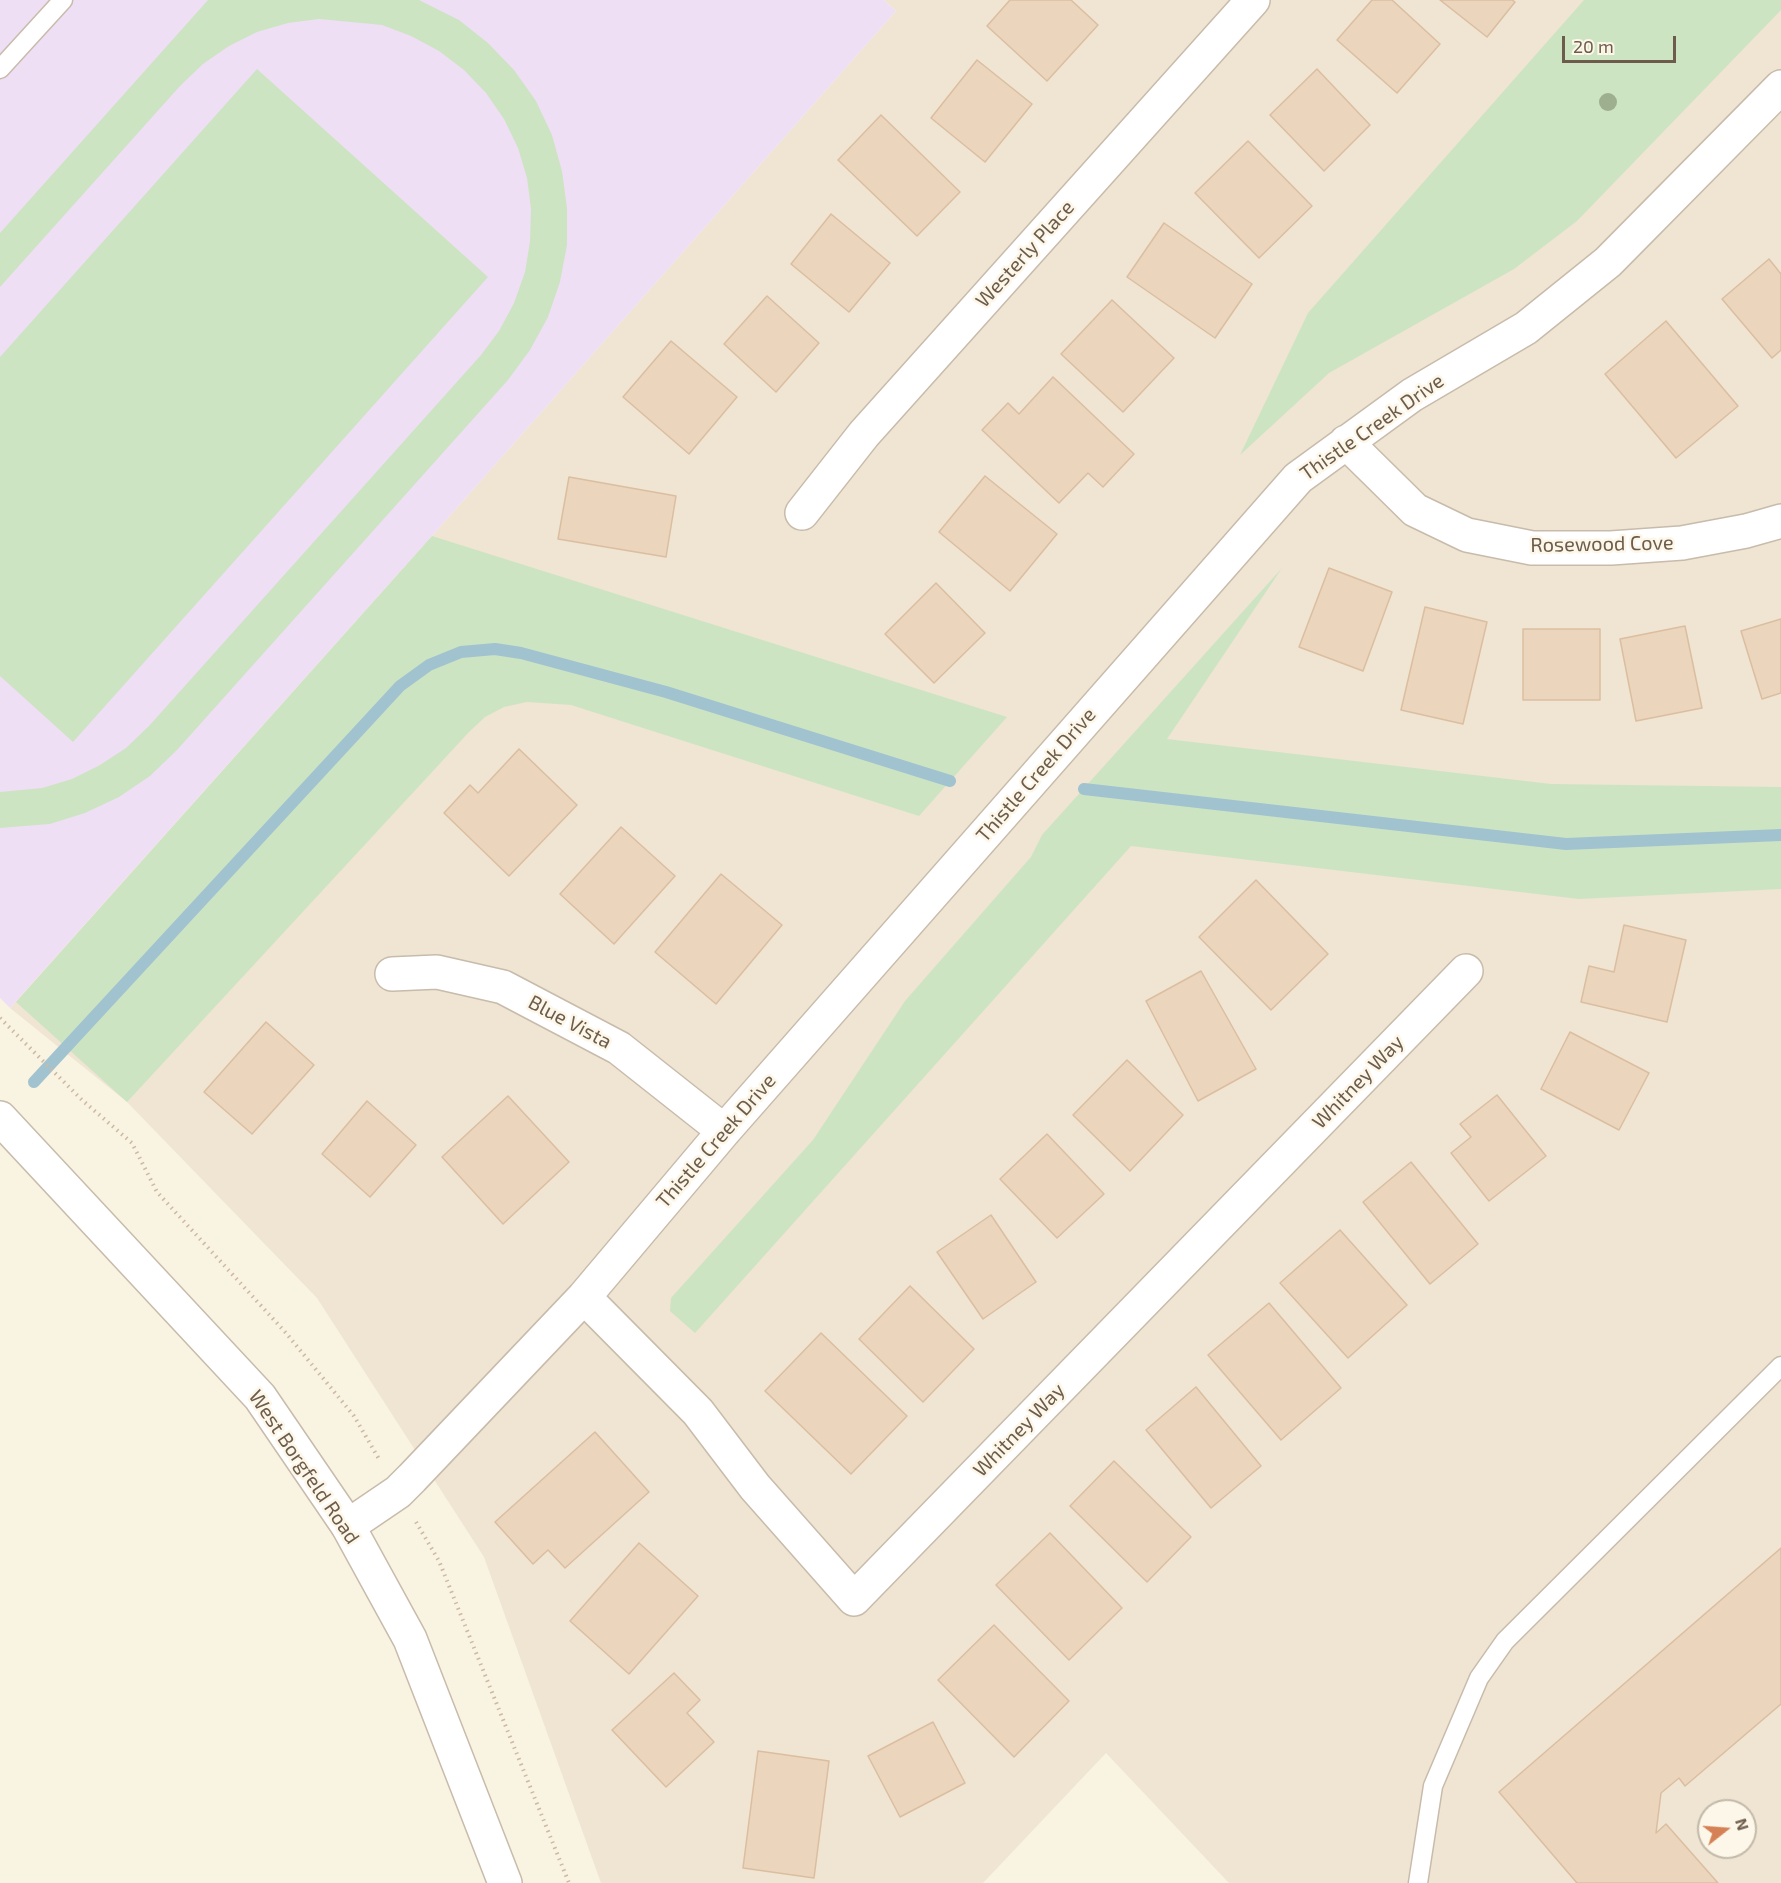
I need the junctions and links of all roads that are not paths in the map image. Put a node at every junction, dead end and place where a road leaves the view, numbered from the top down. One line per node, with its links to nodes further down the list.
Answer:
1 (63, 0): 3 (lane)
2 (1253, 0): 6 (street, Westerly Place)
3 (0, 69)
4 (1781, 87): 5 (street, Thistle Creek Drive)
5 (1346, 442): 7 (street, Rosewood Cove); 11 (street, Thistle Creek Drive)
6 (802, 513)
7 (1781, 521)
8 (1466, 971): 12 (street, Whitney Way)
9 (392, 974): 11 (street, Blue Vista)
10 (0, 1118): 14 (street, West Borgfeld Road)
11 (724, 1131): 12 (street, Thistle Creek Drive)
12 (584, 1297): 14 (street, Thistle Creek Drive)
13 (1781, 1366): 16 (lane)
14 (348, 1526): 15 (street, West Borgfeld Road)
15 (505, 1883)
16 (1418, 1883)

